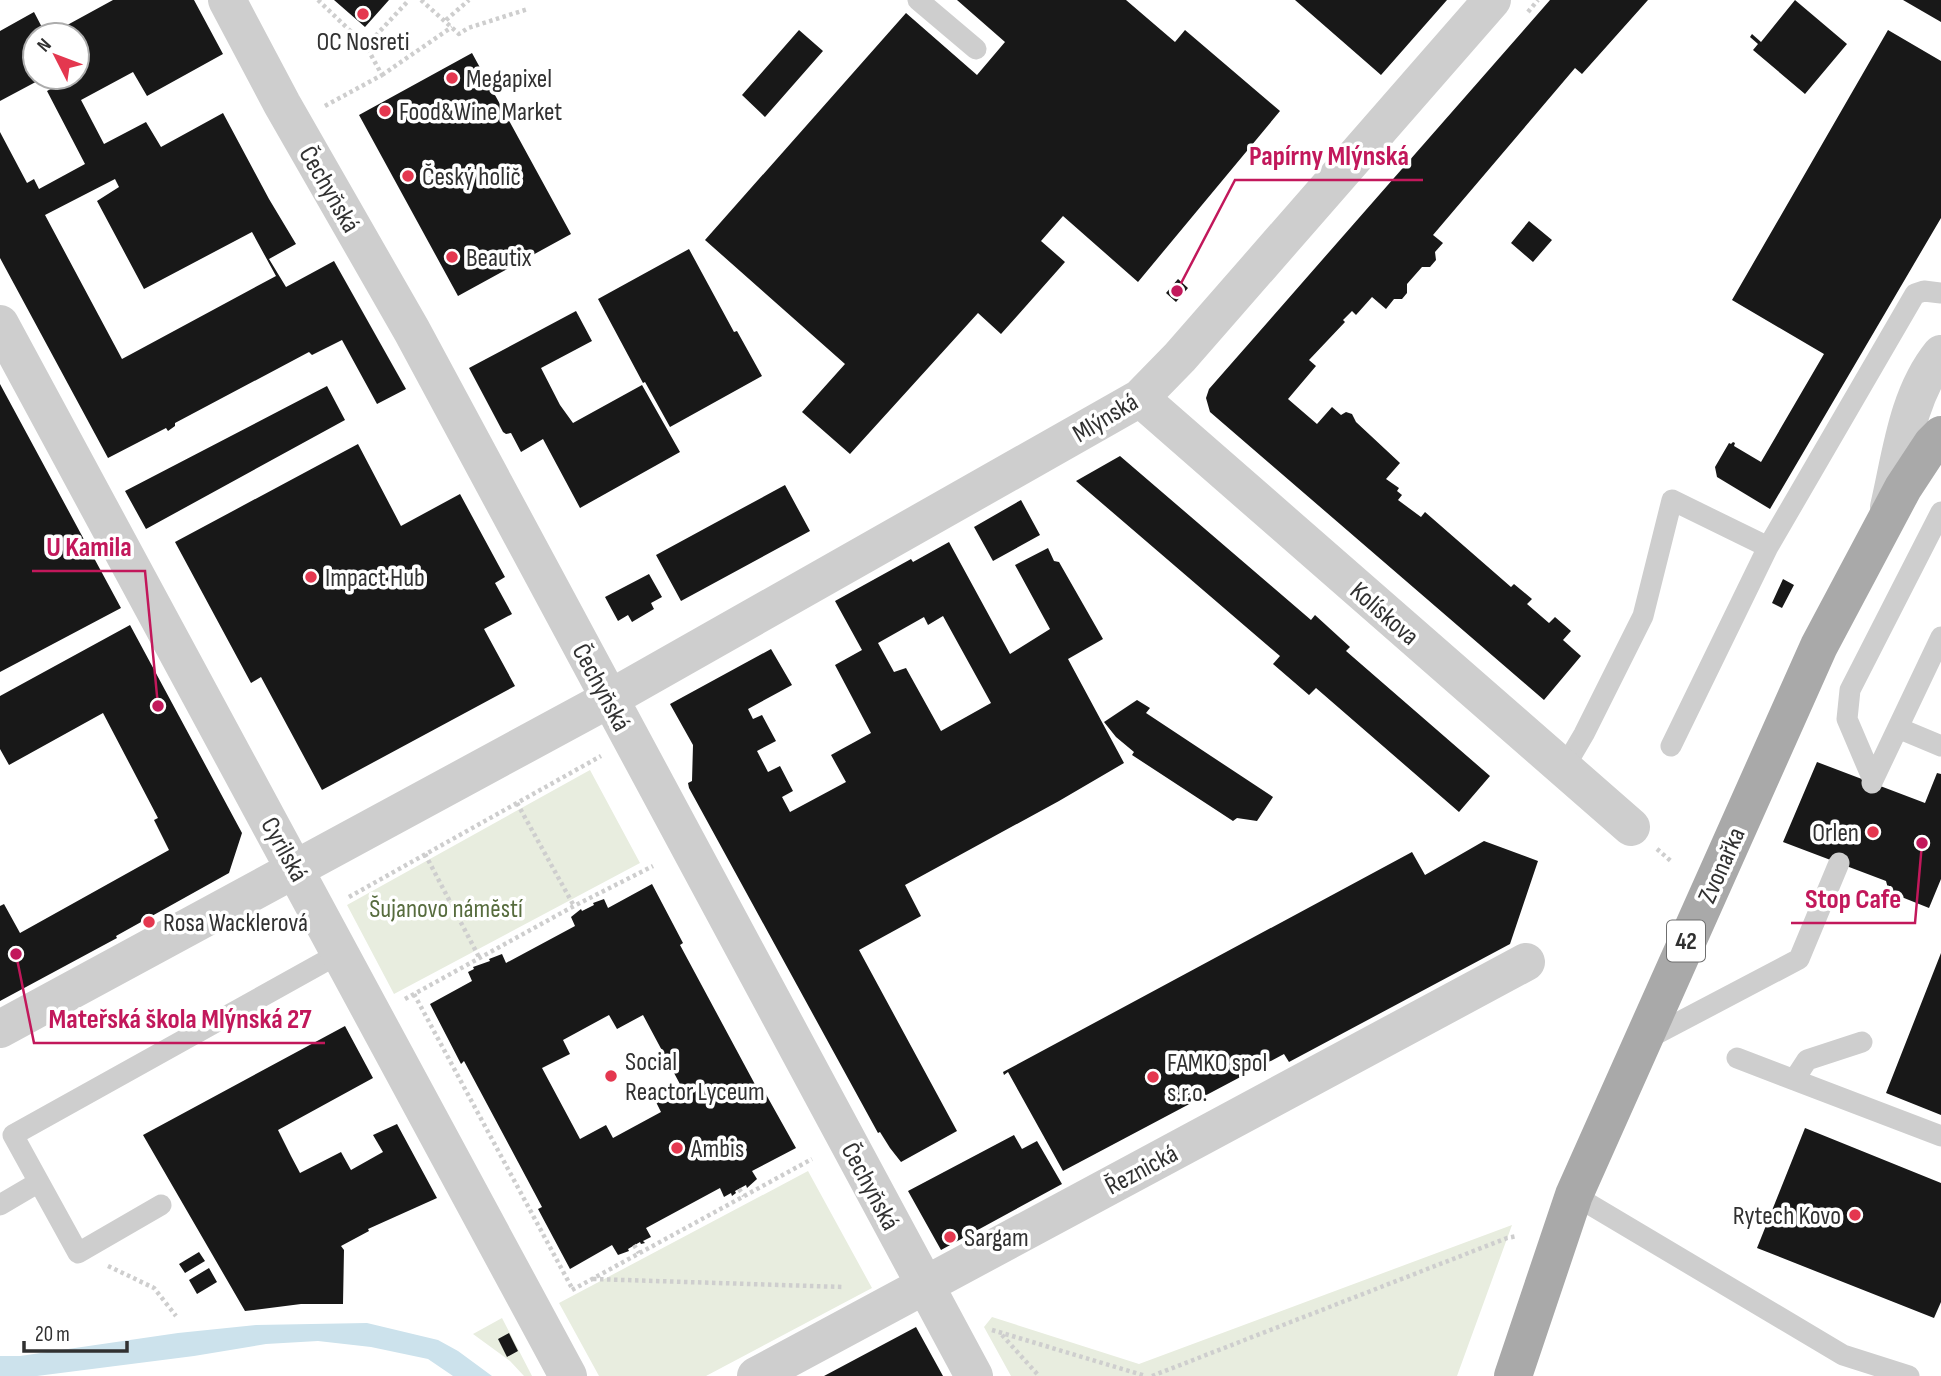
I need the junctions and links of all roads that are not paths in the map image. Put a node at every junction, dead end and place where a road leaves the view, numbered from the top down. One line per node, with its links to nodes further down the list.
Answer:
1 (227, 0): 14 (street, Čechyňská)
2 (918, 0): 4 (lane)
3 (1506, 10): 8 (street, Mlýnská)
4 (976, 49)
5 (1941, 293): 12 (lane)
6 (0, 324): 21 (street, Cyrilská)
7 (1941, 354): 11 (street, Zvonařka)
8 (1140, 398): 14 (street, Mlýnská); 18 (street, Kolískova)
9 (1941, 435): 11 (main road, Zvonařka / 42)
10 (1941, 512): 15 (lane)
11 (1886, 518): 26 (main road, Zvonařka / 42)
12 (1768, 547): 16 (lane); 18 (lane)
13 (1941, 637): 15 (lane)
14 (608, 699): 21 (street); 34 (street, Čechyňská)
15 (1898, 728): 17 (lane)
16 (1671, 746)
17 (1941, 746)
18 (1564, 768): 19 (street, Kolískova)
19 (1631, 827)
20 (1839, 863): 26 (lane)
21 (295, 868): 22 (street, Cyrilská); 24 (street)
22 (340, 953): 30 (lane); 35 (street, Cyrilská)
23 (1526, 962): 34 (street, Řeznická)
24 (0, 1030)
25 (1862, 1042): 28 (lane)
26 (1640, 1043): 31 (main road, Zvonařka / 42)
27 (1737, 1058): 28 (lane)
28 (1794, 1080): 29 (lane)
29 (1941, 1136)
30 (39, 1182): 32 (lane); 33 (lane)
31 (1574, 1195): 38 (main road, Zvonařka / 42); 39 (lane)
32 (0, 1205)
33 (161, 1205)
34 (923, 1285): 36 (street, Řeznická); 37 (street, Čechyňská)
35 (568, 1376)
36 (756, 1376)
37 (974, 1376)
38 (1513, 1376)
39 (1909, 1376)

